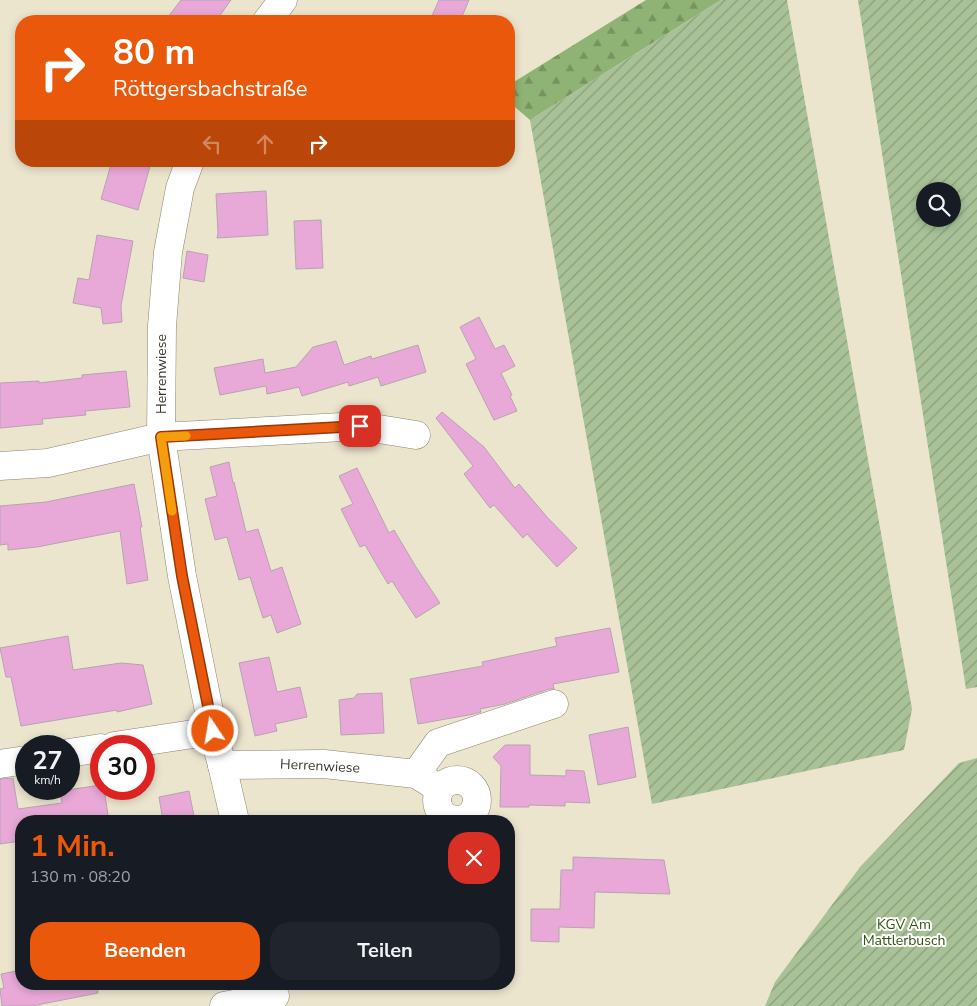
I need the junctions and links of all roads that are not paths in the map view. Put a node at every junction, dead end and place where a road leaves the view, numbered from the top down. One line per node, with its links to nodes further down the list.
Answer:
1 (283, 0): 2 (street)
2 (272, 15)
3 (188, 167): 5 (street, Herrenwiese)
4 (416, 435): 5 (street)
5 (161, 437): 6 (street); 8 (street, Herrenwiese)
6 (0, 466)
7 (554, 704): 13 (street)
8 (213, 731): 9 (street); 12 (street, Herrenwiese)
9 (155, 740)
10 (15, 762): 11 (street)
11 (0, 764)
12 (222, 764): 13 (street, Herrenwiese); 15 (street, Herrenwiese)
13 (416, 774): 14 (street, Herrenwiese)
14 (440, 789)
15 (234, 815)
16 (275, 995): 17 (street)
17 (224, 1006)

